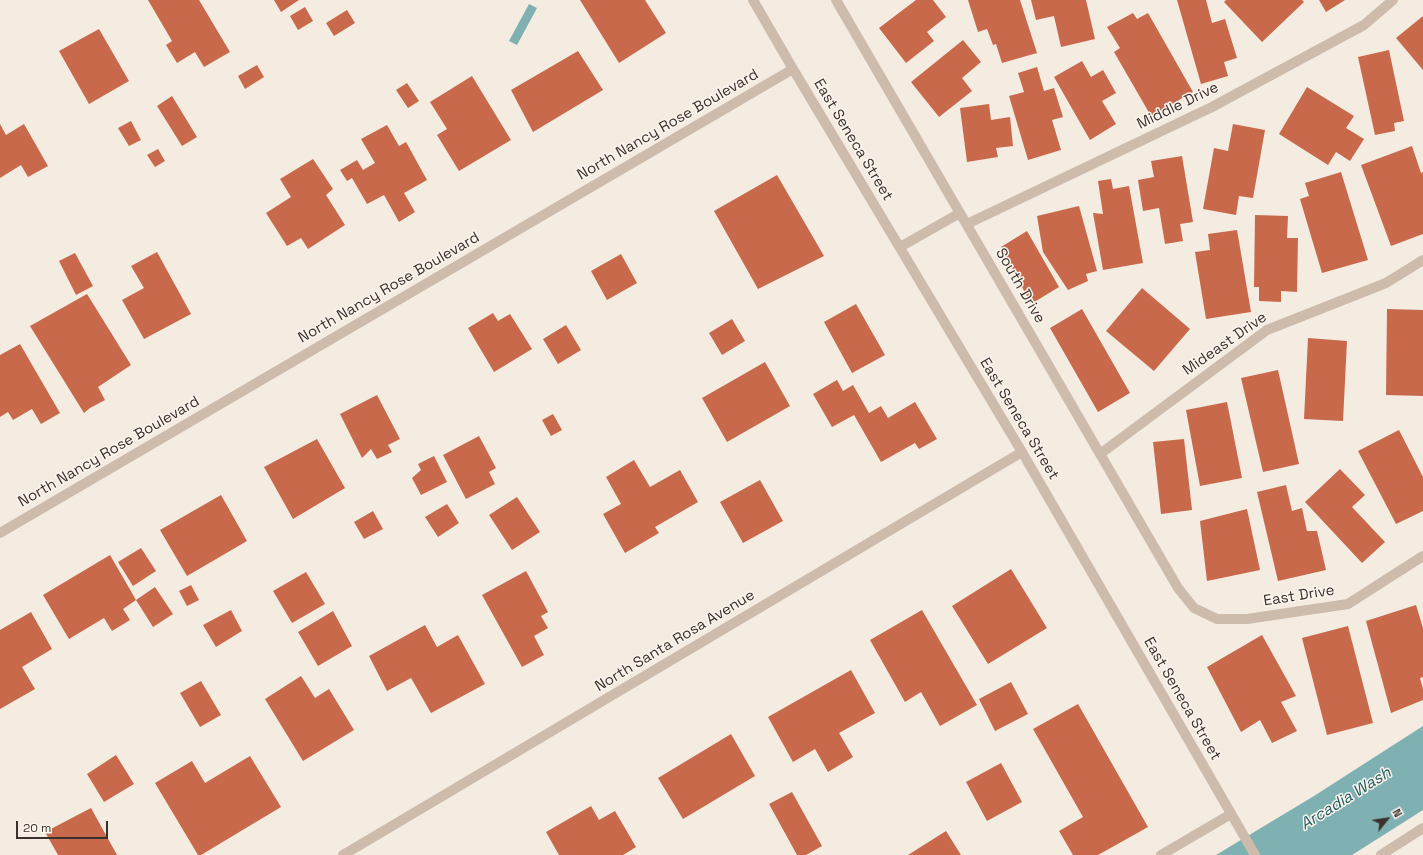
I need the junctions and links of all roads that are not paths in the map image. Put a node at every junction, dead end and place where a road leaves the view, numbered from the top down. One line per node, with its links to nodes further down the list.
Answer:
1 (753, 0): 4 (street, East Seneca Street)
2 (836, 0): 5 (street, South Drive)
3 (1393, 0): 6 (street, Middle Drive)
4 (793, 69): 7 (street, East Seneca Street); 11 (street, North Nancy Rose Boulevard)
5 (960, 213): 6 (street, South Drive); 7 (street)
6 (967, 224): 10 (street, South Drive)
7 (900, 247): 9 (street, East Seneca Street)
8 (1423, 260): 10 (street, Mideast Drive)
9 (1022, 452): 14 (street, East Seneca Street); 16 (street, North Santa Rosa Avenue)
10 (1100, 454): 13 (street, South Drive)
11 (0, 533)
12 (1423, 556): 13 (street, East Drive)
13 (1178, 588)
14 (1231, 814): 17 (street); 18 (street, East Seneca Street)
15 (1423, 828): 19 (street)
16 (343, 855)
17 (1161, 855)
18 (1255, 855)
19 (1381, 855)

